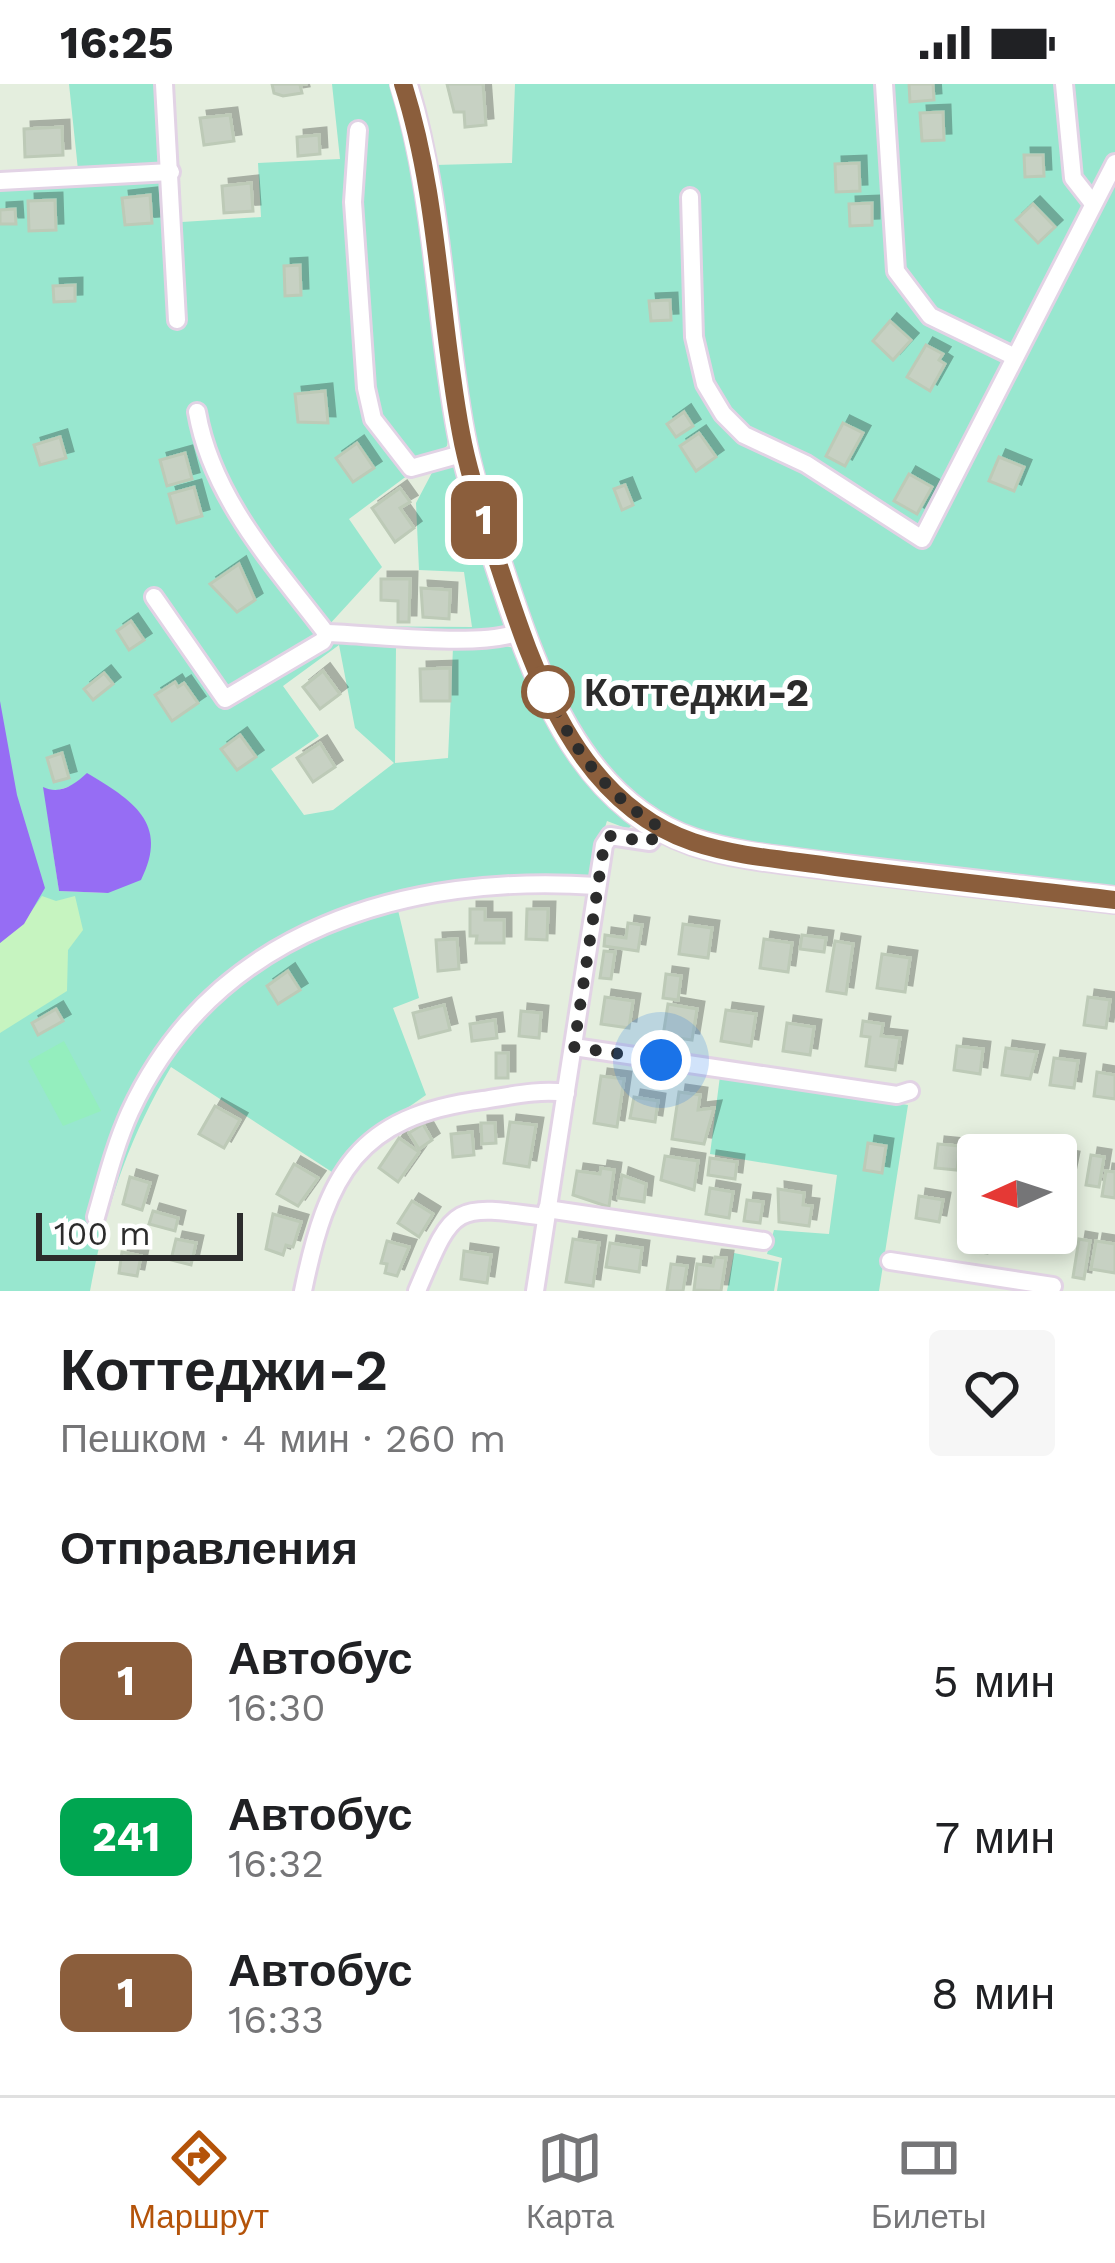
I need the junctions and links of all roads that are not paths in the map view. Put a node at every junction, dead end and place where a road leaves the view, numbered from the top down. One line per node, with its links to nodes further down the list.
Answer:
1 (164, 84): 7 (street)
2 (404, 84): 14 (main road)
3 (884, 84): 12 (street)
4 (1064, 84): 10 (street)
5 (358, 130): 14 (street)
6 (1115, 164): 10 (street)
7 (171, 172): 8 (street); 11 (street)
8 (0, 181)
9 (690, 197): 12 (street)
10 (1091, 200): 12 (street)
11 (177, 320)
12 (1015, 357)
13 (197, 412): 17 (street)
14 (465, 453): 16 (main road)
15 (154, 596): 17 (street)
16 (520, 632): 17 (street); 18 (main road)
17 (326, 633)
18 (661, 828): 19 (street); 20 (main road)
19 (597, 886): 21 (street); 25 (street)
20 (1115, 901)
21 (574, 1047): 22 (street); 23 (street)
22 (910, 1091)
23 (566, 1093): 24 (street); 29 (street)
24 (547, 1213): 26 (street); 30 (street); 31 (street)
25 (96, 1217)
26 (764, 1241)
27 (890, 1261): 28 (street)
28 (1053, 1286)
29 (303, 1291)
30 (418, 1291)
31 (535, 1291)

